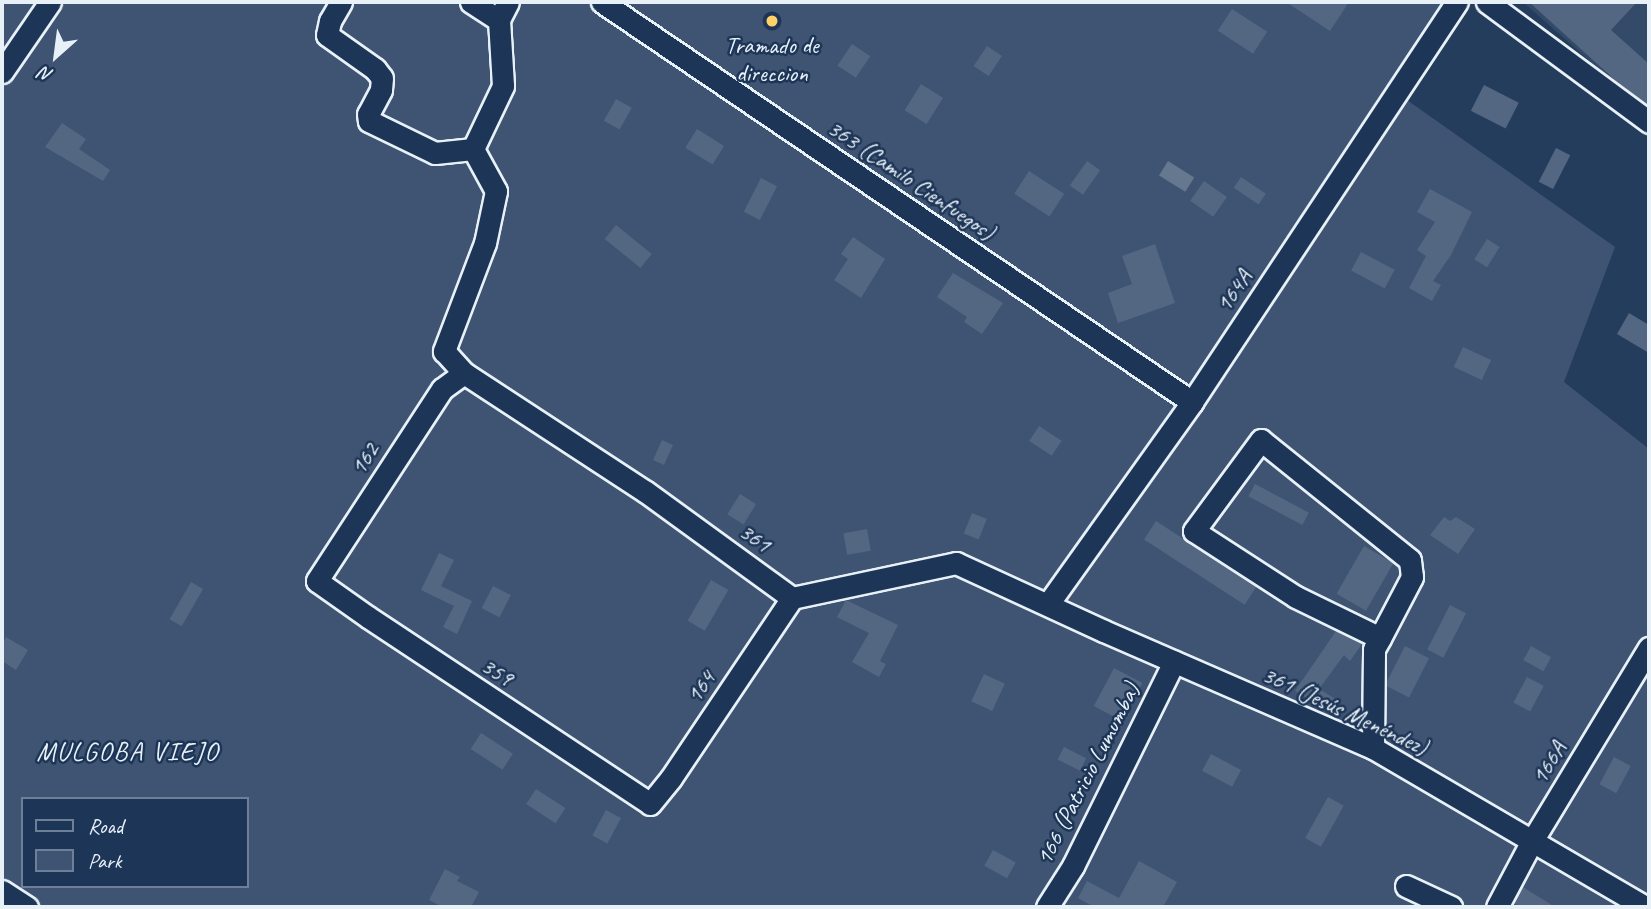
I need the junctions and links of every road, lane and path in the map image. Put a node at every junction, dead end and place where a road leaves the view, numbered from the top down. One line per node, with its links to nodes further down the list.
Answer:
1 (50, 2): 8 (street)
2 (341, 2): 10 (street)
3 (471, 2): 7 (street)
4 (602, 2): 12 (street, 363 (Camilo Cienfuegos))
5 (1457, 2): 12 (street, 164A)
6 (1487, 2): 9 (street)
7 (503, 11): 10 (street)
8 (2, 72)
9 (1649, 122)
10 (473, 149): 11 (street)
11 (464, 373): 13 (street, 162); 14 (street, 361)
12 (1192, 402): 15 (street, 164A)
13 (317, 581): 20 (street, 359)
14 (793, 598): 15 (street); 20 (street, 164)
15 (1048, 604): 18 (street, 361 (Jesús Menéndez))
16 (1380, 638): 16 (street); 19 (street)
17 (1649, 648): 21 (street, 166A)
18 (1174, 662): 19 (street, 361 (Jesús Menéndez)); 25 (street, 166 (Patricio Lumumba))
19 (1373, 748): 21 (street, 361 (Jesús Menéndez))
20 (650, 804)
21 (1532, 841): 27 (street, 166A); 28 (street, 361 (Jesús Menéndez))
22 (1406, 886): 26 (street)
23 (2, 891): 24 (street)
24 (27, 907)
25 (1047, 907)
26 (1451, 907)
27 (1497, 907)
28 (1645, 907)

